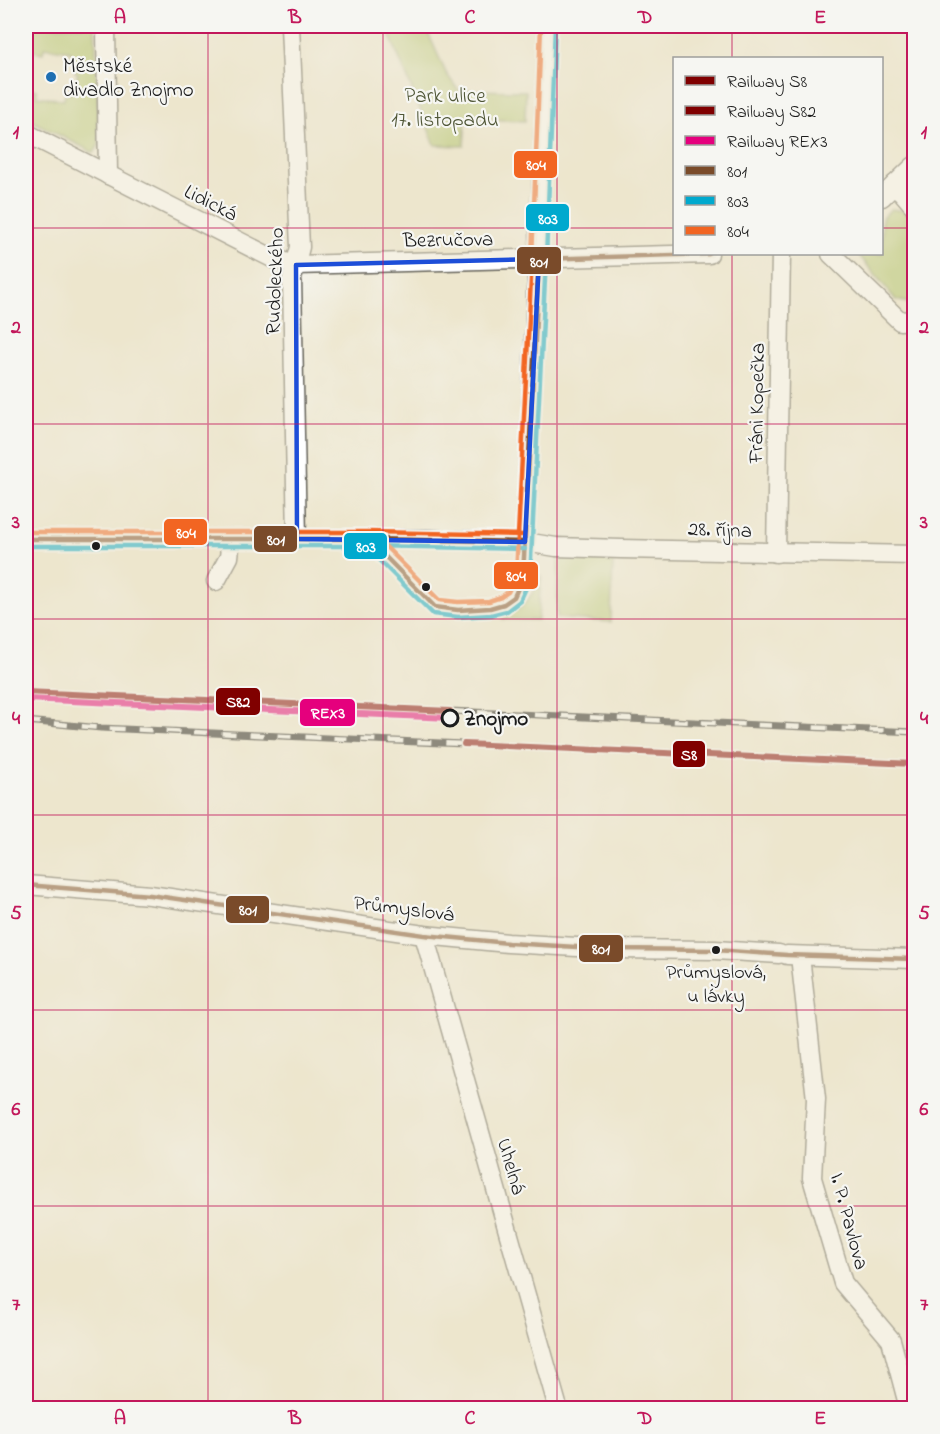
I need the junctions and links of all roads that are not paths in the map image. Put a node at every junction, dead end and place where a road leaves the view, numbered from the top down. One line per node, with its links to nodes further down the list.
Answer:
1 (106, 26): 6 (street)
2 (290, 26): 14 (street, Rudoleckého)
3 (548, 26): 13 (street)
4 (26, 133): 6 (street, Lidická)
5 (915, 166): 7 (street)
6 (108, 175): 14 (street, Lidická)
7 (895, 184): 8 (street); 9 (street)
8 (883, 196)
9 (915, 206)
10 (675, 255): 13 (street, Bezručova)
11 (781, 255): 20 (street, Fráni Kopečka)
12 (832, 255): 15 (street)
13 (539, 259): 14 (street, Bezručova); 19 (street)
14 (296, 265): 16 (street, Rudoleckého)
15 (915, 320)
16 (297, 538): 18 (street, 28. října); 19 (street, 28. října)
17 (26, 539): 18 (street, 28. října)
18 (231, 539): 22 (street)
19 (525, 542): 20 (street, 28. října)
20 (776, 553): 21 (street, 28. října)
21 (915, 555)
22 (216, 581)
23 (26, 885): 24 (street, Průmyslová)
24 (424, 935): 25 (street, Průmyslová); 27 (street, Uhelná)
25 (788, 955): 26 (street, Průmyslová); 28 (street, I. P. Pavlova)
26 (915, 959)
27 (558, 1408)
28 (909, 1408)

